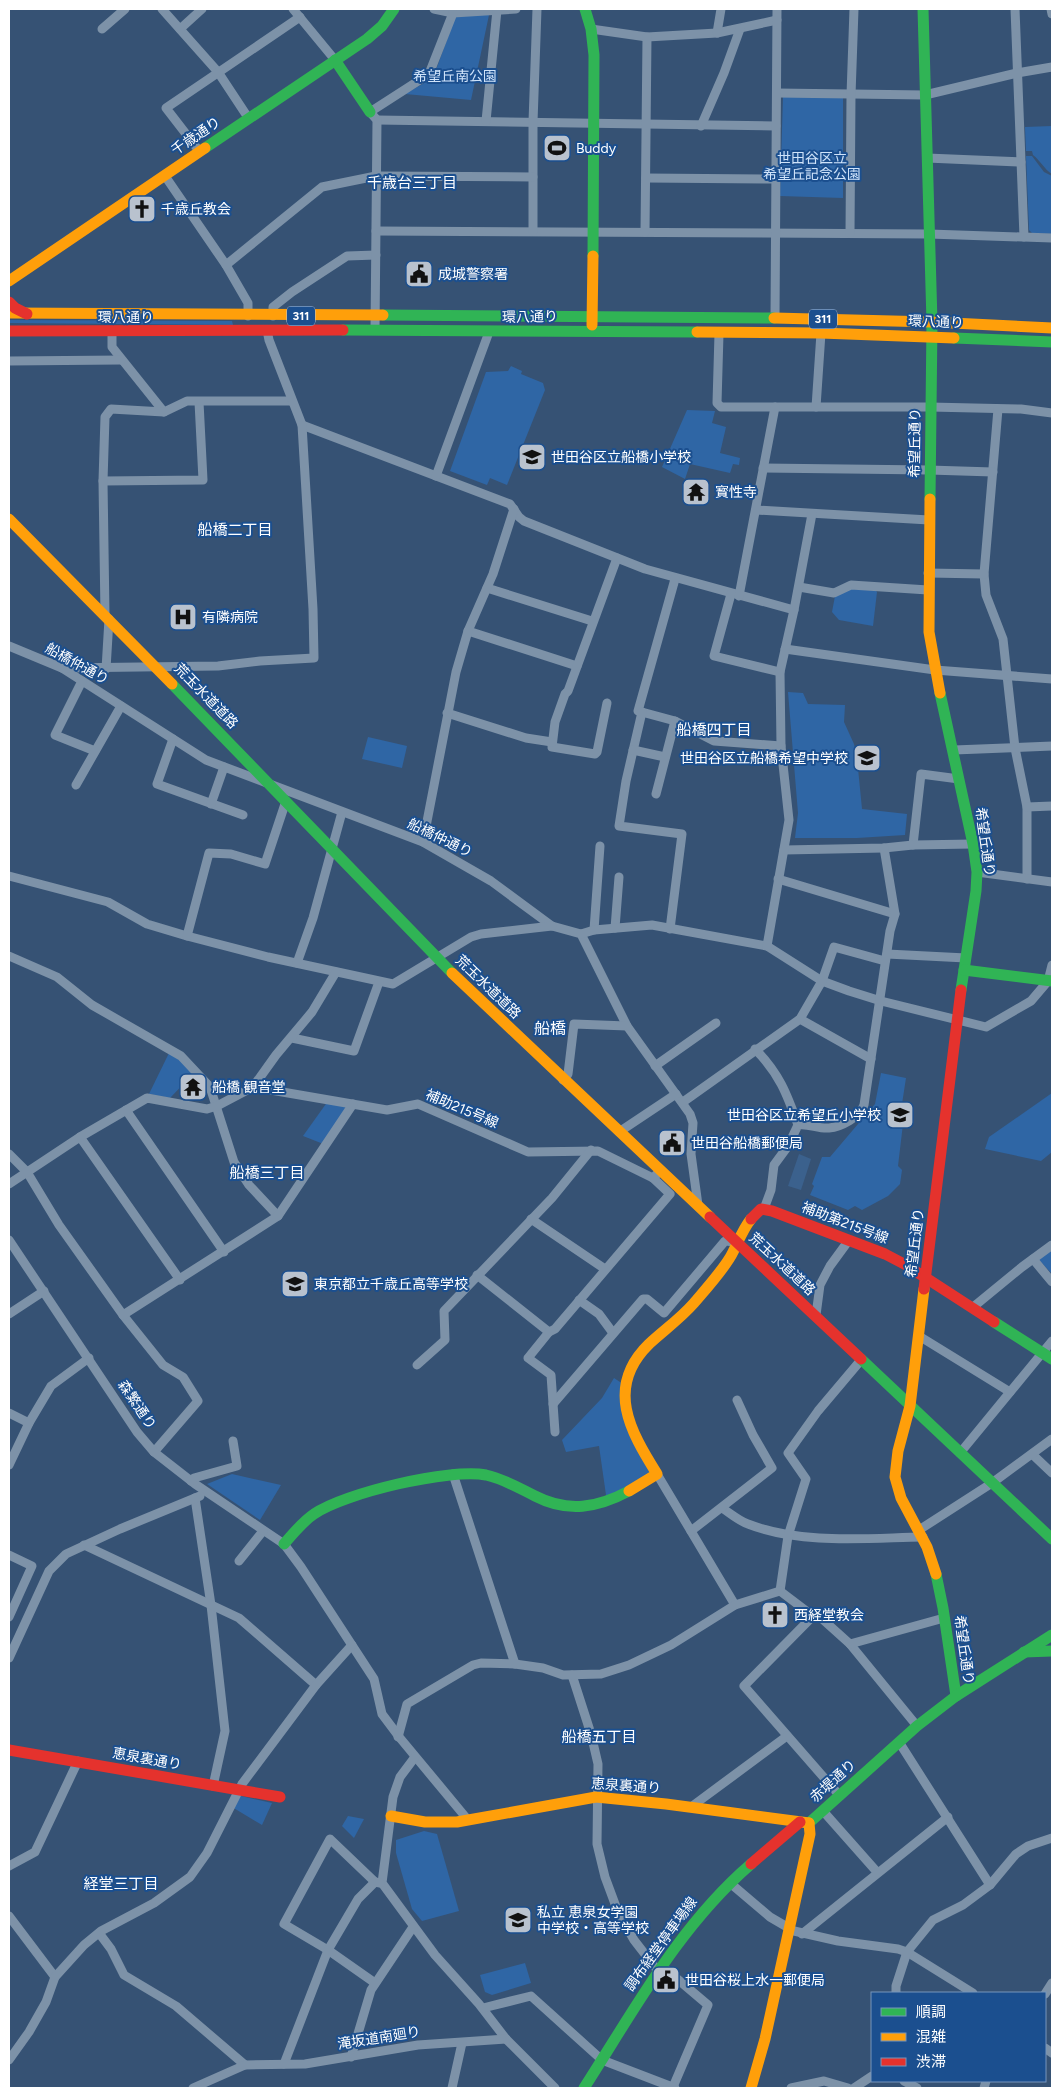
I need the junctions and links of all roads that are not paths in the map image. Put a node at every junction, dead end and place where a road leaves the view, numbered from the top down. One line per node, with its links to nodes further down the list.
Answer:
1 (125, 9): 22 (street)
2 (162, 9): 23 (street)
3 (202, 9): 23 (street)
4 (293, 9): 20 (street)
5 (394, 9): 28 (street, 千歳通り)
6 (434, 9): 18 (street)
7 (507, 9): 8 (street); 17 (street)
8 (516, 9)
9 (538, 9): 38 (street)
10 (585, 9): 24 (street)
11 (721, 9): 26 (street)
12 (777, 9): 21 (street)
13 (854, 9): 33 (street)
14 (923, 9): 34 (street, 希望丘通り)
15 (1015, 9): 31 (street)
16 (1051, 9): 19 (street)
17 (496, 10): 18 (street); 37 (street)
18 (453, 13): 35 (street)
19 (1052, 14)
20 (300, 17): 28 (street); 30 (street)
21 (777, 20): 25 (street); 32 (street)
22 (102, 29)
23 (180, 29): 30 (street)
24 (590, 29): 27 (street); 39 (street)
25 (740, 29): 26 (street); 41 (street)
26 (717, 33): 27 (street)
27 (647, 37): 40 (street)
28 (335, 60): 35 (street); 36 (street, 千歳通り)
29 (1052, 67): 31 (street)
30 (218, 72): 36 (street); 43 (street)
31 (1017, 73): 34 (street); 45 (street)
32 (777, 93): 33 (street); 42 (street)
33 (851, 95): 34 (street); 56 (street)
34 (925, 96): 44 (street, 希望丘通り)
35 (374, 116): 37 (street); 47 (street)
36 (250, 119): 43 (street, 千歳通り)
37 (486, 121): 38 (street)
38 (533, 122): 39 (street); 48 (street)
39 (594, 124): 40 (street); 53 (street)
40 (647, 124): 41 (street); 49 (street)
41 (701, 126): 42 (street)
42 (776, 126): 50 (street)
43 (200, 152): 46 (street, 千歳通り)
44 (927, 158): 45 (street); 57 (street, 希望丘通り)
45 (1021, 162): 58 (street)
46 (165, 176): 61 (street); 62 (street, 千歳通り)
47 (376, 176): 48 (street); 51 (street); 61 (street)
48 (533, 177): 52 (street)
49 (646, 178): 50 (street); 54 (street)
50 (776, 179): 55 (street)
51 (376, 231): 52 (street); 60 (street)
52 (532, 231): 53 (street)
53 (594, 232): 54 (street); 69 (street)
54 (646, 232): 55 (street)
55 (776, 233): 56 (street); 70 (street)
56 (850, 233): 57 (street)
57 (929, 234): 58 (street); 71 (street, 希望丘通り)
58 (1024, 237): 59 (street)
59 (1052, 238)
60 (376, 255): 67 (street); 68 (street)
61 (226, 265): 66 (street)
62 (10, 282)
63 (9, 302): 65 (street)
64 (9, 313): 65 (street, 環八通り / 311)
65 (28, 314): 66 (street, 環八通り / 311)
66 (248, 316): 67 (street, 環八通り / 311)
67 (273, 316): 68 (street, 環八通り / 311)
68 (375, 316): 69 (street, 環八通り / 311); 74 (street)
69 (593, 318): 70 (street, 環八通り / 311); 76 (street)
70 (775, 318): 71 (street, 環八通り / 311)
71 (932, 322): 72 (street, 環八通り / 311); 81 (street, 希望丘通り)
72 (1052, 328)
73 (268, 330): 74 (street, 環八通り / 311); 77 (street, 環八通り / 311); 85 (street)
74 (375, 330): 78 (street, 環八通り / 311)
75 (9, 331): 77 (street, 環八通り / 311)
76 (592, 331): 78 (street, 環八通り / 311); 80 (street, 環八通り / 311)
77 (112, 332): 83 (street)
78 (490, 332): 97 (street)
79 (821, 333): 80 (street, 環八通り / 311); 81 (street, 環八通り / 311); 88 (street)
80 (719, 334): 87 (street)
81 (931, 336): 82 (street, 環八通り / 311); 89 (street, 希望丘通り)
82 (1052, 342)
83 (122, 360): 84 (street); 91 (street)
84 (9, 361)
85 (292, 401): 86 (street); 93 (street)
86 (199, 402): 91 (street); 98 (street)
87 (775, 407): 88 (street); 94 (street)
88 (816, 407): 89 (street)
89 (930, 407): 90 (street); 95 (street, 希望丘通り)
90 (998, 410): 92 (street); 96 (street)
91 (164, 412): 98 (street)
92 (1052, 413)
93 (302, 425): 97 (street); 120 (street)
94 (763, 468): 95 (street); 100 (street)
95 (929, 470): 96 (street); 103 (street, 希望丘通り)
96 (993, 472): 106 (street)
97 (436, 476): 99 (street)
98 (103, 481): 113 (street)
99 (514, 509): 104 (street); 108 (street)
100 (756, 510): 101 (street); 111 (street)
101 (812, 514): 103 (street); 109 (street)
102 (9, 519): 113 (street, 荒玉水道道路)
103 (929, 520): 105 (street, 希望丘通り)
104 (617, 558): 107 (street); 114 (street)
105 (928, 573): 106 (street); 110 (street, 希望丘通り)
106 (984, 574): 124 (street)
107 (675, 579): 111 (street); 129 (street)
108 (487, 588): 114 (street); 115 (street)
109 (799, 588): 110 (street); 112 (street)
110 (928, 590): 122 (street, 希望丘通り)
111 (735, 595): 112 (street); 123 (street)
112 (794, 610): 117 (street)
113 (107, 617): 120 (street, 荒玉水道道路); 121 (street)
114 (592, 621): 118 (street)
115 (468, 631): 118 (street); 130 (street)
116 (9, 646): 119 (street, 船橋仲通り)
117 (785, 649): 122 (street); 123 (street)
118 (577, 666): 133 (street)
119 (62, 668): 121 (street); 126 (street, 船橋仲通り)
120 (157, 668): 121 (street); 143 (street, 荒玉水道道路)
121 (106, 669)
122 (935, 670): 124 (street); 138 (street, 希望丘通り)
123 (780, 672): 134 (street)
124 (1006, 676): 125 (street); 136 (street)
125 (1052, 679)
126 (82, 681): 128 (street, 船橋仲通り); 139 (street)
127 (607, 703): 133 (street)
128 (121, 706): 132 (street, 船橋仲通り); 139 (street)
129 (642, 712): 131 (street); 137 (street)
130 (448, 713): 133 (street); 152 (street)
131 (675, 721): 134 (street); 140 (street)
132 (173, 739): 141 (street, 船橋仲通り); 147 (street)
133 (552, 742)
134 (781, 746): 158 (street)
135 (1052, 746): 136 (street)
136 (1015, 748): 138 (street); 148 (street)
137 (633, 750): 140 (street); 168 (street)
138 (954, 750): 142 (street, 希望丘通り)
139 (95, 751): 144 (street)
140 (664, 757): 145 (street)
141 (224, 767): 143 (street, 船橋仲通り); 147 (street)
142 (959, 779): 153 (street, 希望丘通り); 154 (street)
143 (268, 782): 146 (street, 荒玉水道道路); 150 (street, 船橋仲通り)
144 (76, 785)
145 (656, 794)
146 (286, 801): 157 (street, 荒玉水道道路); 171 (street)
147 (211, 804): 151 (street)
148 (1027, 806): 149 (street); 163 (street)
149 (1052, 806)
150 (342, 812): 152 (street, 船橋仲通り); 157 (street)
151 (243, 815)
152 (423, 842): 166 (street, 船橋仲通り)
153 (973, 844): 154 (street); 159 (street, 希望丘通り)
154 (913, 845): 156 (street)
155 (600, 846): 169 (street)
156 (884, 848): 158 (street); 165 (street)
157 (331, 850): 174 (street, 荒玉水道道路); 177 (street)
158 (784, 850): 162 (street)
159 (976, 872): 163 (street); 176 (street, 希望丘通り)
160 (9, 876): 171 (street)
161 (619, 876): 167 (street)
162 (778, 879): 165 (street); 172 (street)
163 (1027, 879): 164 (street)
164 (1052, 882)
165 (896, 914): 175 (street)
166 (552, 926): 170 (street, 船橋仲通り); 174 (street)
167 (614, 928): 168 (street); 169 (street)
168 (670, 929): 172 (street)
169 (594, 930): 170 (street)
170 (581, 934): 188 (street)
171 (187, 936): 177 (street)
172 (767, 946): 181 (street)
173 (9, 956): 198 (street)
174 (437, 957): 183 (street); 193 (street, 荒玉水道道路)
175 (886, 957): 176 (street); 181 (street); 184 (street)
176 (966, 958): 179 (street, 希望丘通り)
177 (297, 963): 180 (street)
178 (1052, 965): 182 (street)
179 (964, 970): 182 (street); 186 (street, 希望丘通り)
180 (336, 972): 183 (street); 189 (street)
181 (822, 981): 184 (street); 185 (street)
182 (1050, 981): 186 (street)
183 (379, 982): 189 (street)
184 (881, 1001): 186 (street); 191 (street)
185 (800, 1019): 190 (street); 191 (street)
186 (959, 1022): 221 (street, 希望丘通り)
187 (716, 1023): 192 (street)
188 (626, 1026): 192 (street); 193 (street)
189 (292, 1038): 194 (street)
190 (755, 1049): 196 (street); 200 (street)
191 (871, 1059): 200 (street)
192 (655, 1066): 195 (street)
193 (563, 1080): 201 (street, 荒玉水道道路)
194 (253, 1087): 197 (street, 補助215号線); 198 (street)
195 (676, 1094): 196 (street); 201 (street)
196 (683, 1102): 209 (street)
197 (354, 1104): 203 (street, 補助215号線); 211 (street)
198 (217, 1106): 199 (street); 211 (street)
199 (126, 1110): 202 (street); 217 (street)
200 (798, 1125): 210 (street)
201 (620, 1132): 206 (street, 荒玉水道道路)
202 (80, 1137): 205 (street); 222 (street)
203 (591, 1150): 206 (street, 補助215号線); 212 (street)
204 (9, 1154): 205 (street)
205 (27, 1172): 207 (street); 228 (street)
206 (657, 1174): 208 (street, 荒玉水道道路)
207 (9, 1184)
208 (673, 1190): 209 (street, 荒玉水道道路); 219 (street)
209 (698, 1205): 215 (street, 荒玉水道道路)
210 (764, 1209): 214 (street, 補助第215号線); 215 (street)
211 (278, 1216): 217 (street)
212 (531, 1219): 219 (street); 220 (street)
213 (9, 1240): 224 (street, 森繁通り)
214 (850, 1240): 221 (street, 補助第215号線); 229 (street)
215 (736, 1242): 229 (street, 荒玉水道道路); 231 (street); 253 (street)
216 (1052, 1245): 218 (street)
217 (224, 1252): 222 (street)
218 (1033, 1259): 223 (street); 226 (street)
219 (606, 1269): 225 (street)
220 (477, 1275): 230 (street); 237 (street)
221 (926, 1277): 226 (street, 補助第215号線); 232 (street, 希望丘通り)
222 (180, 1280): 228 (street)
223 (1052, 1282)
224 (44, 1291): 227 (street); 235 (street, 森繁通り)
225 (579, 1300): 230 (street); 231 (street)
226 (972, 1308): 234 (street, 補助第215号線)
227 (9, 1314)
228 (123, 1315): 247 (street)
229 (816, 1315): 236 (street, 荒玉水道道路)
230 (549, 1332): 240 (street)
231 (613, 1333): 240 (street)
232 (919, 1336): 238 (street); 241 (street, 希望丘通り)
233 (1052, 1341): 234 (street)
234 (1047, 1356): 238 (street)
235 (89, 1358): 243 (street); 247 (street, 森繁通り)
236 (861, 1360): 241 (street, 荒玉水道道路); 262 (street)
237 (417, 1365)
238 (1010, 1392): 248 (street)
239 (737, 1400): 258 (street)
240 (553, 1404): 244 (street)
241 (910, 1406): 248 (street, 荒玉水道道路); 261 (street, 希望丘通り)
242 (9, 1413): 243 (street)
243 (29, 1423): 250 (street)
244 (555, 1432)
245 (1052, 1439): 249 (street)
246 (233, 1441): 254 (street)
247 (154, 1452): 254 (street, 森繁通り)
248 (960, 1453): 255 (street, 荒玉水道道路)
249 (1032, 1454): 251 (street); 255 (street)
250 (9, 1465)
251 (1052, 1473)
252 (453, 1474): 253 (street); 264 (street); 280 (street)
253 (657, 1474): 259 (street)
254 (191, 1481): 256 (street, 森繁通り)
255 (992, 1483): 261 (street); 263 (street, 荒玉水道道路)
256 (205, 1491): 257 (street); 260 (street, 森繁通り)
257 (195, 1498): 265 (street); 269 (street)
258 (722, 1508): 259 (street); 262 (street)
259 (691, 1530): 270 (street)
260 (263, 1531): 264 (street, 森繁通り); 267 (street)
261 (921, 1533): 262 (street); 273 (street, 希望丘通り)
262 (788, 1536): 268 (street)
263 (1052, 1539)
264 (284, 1544): 276 (street)
265 (84, 1545): 269 (street); 279 (street)
266 (9, 1555): 272 (street)
267 (239, 1561)
268 (780, 1591): 270 (street); 271 (street)
269 (211, 1604): 282 (street); 291 (street)
270 (735, 1605): 281 (street)
271 (813, 1616): 275 (street); 285 (street)
272 (9, 1617)
273 (944, 1618): 275 (street); 283 (street, 希望丘通り)
274 (1052, 1635): 278 (street)
275 (850, 1644): 284 (street)
276 (352, 1645): 282 (street); 286 (street)
277 (1052, 1651): 278 (street)
278 (1024, 1652): 283 (street, 赤堤通り)
279 (9, 1658)
280 (515, 1664): 281 (street); 286 (street)
281 (572, 1675): 295 (street)
282 (316, 1686): 292 (street)
283 (956, 1696): 284 (street, 赤堤通り)
284 (917, 1726): 287 (street, 赤堤通り)
285 (787, 1736): 294 (street); 296 (street)
286 (398, 1737): 289 (street)
287 (900, 1742): 294 (street, 赤堤通り); 299 (street)
288 (9, 1750): 290 (street, 恵泉裏通り)
289 (415, 1757): 298 (street); 300 (street)
290 (78, 1762): 291 (street, 恵泉裏通り); 303 (street)
291 (213, 1786): 292 (street, 恵泉裏通り)
292 (238, 1790): 293 (street, 恵泉裏通り); 311 (street)
293 (280, 1796)
294 (840, 1796): 297 (street, 赤堤通り)
295 (596, 1797): 296 (street, 恵泉裏通り); 300 (street, 恵泉裏通り); 315 (street)
296 (692, 1807): 301 (street, 恵泉裏通り)
297 (823, 1811): 301 (street, 赤堤通り); 304 (street)
298 (391, 1816): 300 (street, 恵泉裏通り); 305 (street)
299 (948, 1817): 304 (street); 307 (street)
300 (468, 1820)
301 (805, 1822): 306 (street, 調布経堂停車場線); 310 (street, 赤堤通り)
302 (1052, 1838): 307 (street)
303 (9, 1866)
304 (878, 1872): 312 (street)
305 (379, 1882): 309 (street); 313 (street); 313 (street)
306 (730, 1883): 310 (street); 315 (street, 調布経堂停車場線)
307 (990, 1885): 314 (street)
308 (9, 1916): 316 (street)
309 (413, 1927): 317 (street); 320 (street)
310 (788, 1929): 312 (street); 334 (street, 赤堤通り)
311 (98, 1933): 316 (street); 327 (street)
312 (802, 1934): 314 (street)
313 (328, 1950): 317 (street); 326 (street)
314 (907, 1952): 318 (street); 319 (street)
315 (660, 1968): 325 (street, 調布経堂停車場線); 333 (street)
316 (55, 1977): 324 (street)
317 (375, 1983): 323 (street)
318 (896, 1992)
319 (971, 1992)
320 (483, 2008): 321 (street); 325 (street)
321 (506, 2039): 322 (street, 滝坂道南廻り); 331 (street)
322 (462, 2043): 323 (street, 滝坂道南廻り); 330 (street)
323 (351, 2057): 326 (street, 滝坂道南廻り)
324 (9, 2060)
325 (602, 2060): 332 (street, 調布経堂停車場線); 333 (street)
326 (284, 2064): 327 (street, 滝坂道南廻り)
327 (245, 2065): 329 (street, 滝坂道南廻り)
328 (871, 2077): 337 (street)
329 (192, 2088)
330 (452, 2088)
331 (555, 2088)
332 (584, 2088)
333 (674, 2088)
334 (751, 2088)
335 (791, 2088): 336 (street)
336 (848, 2088)
337 (854, 2088)

